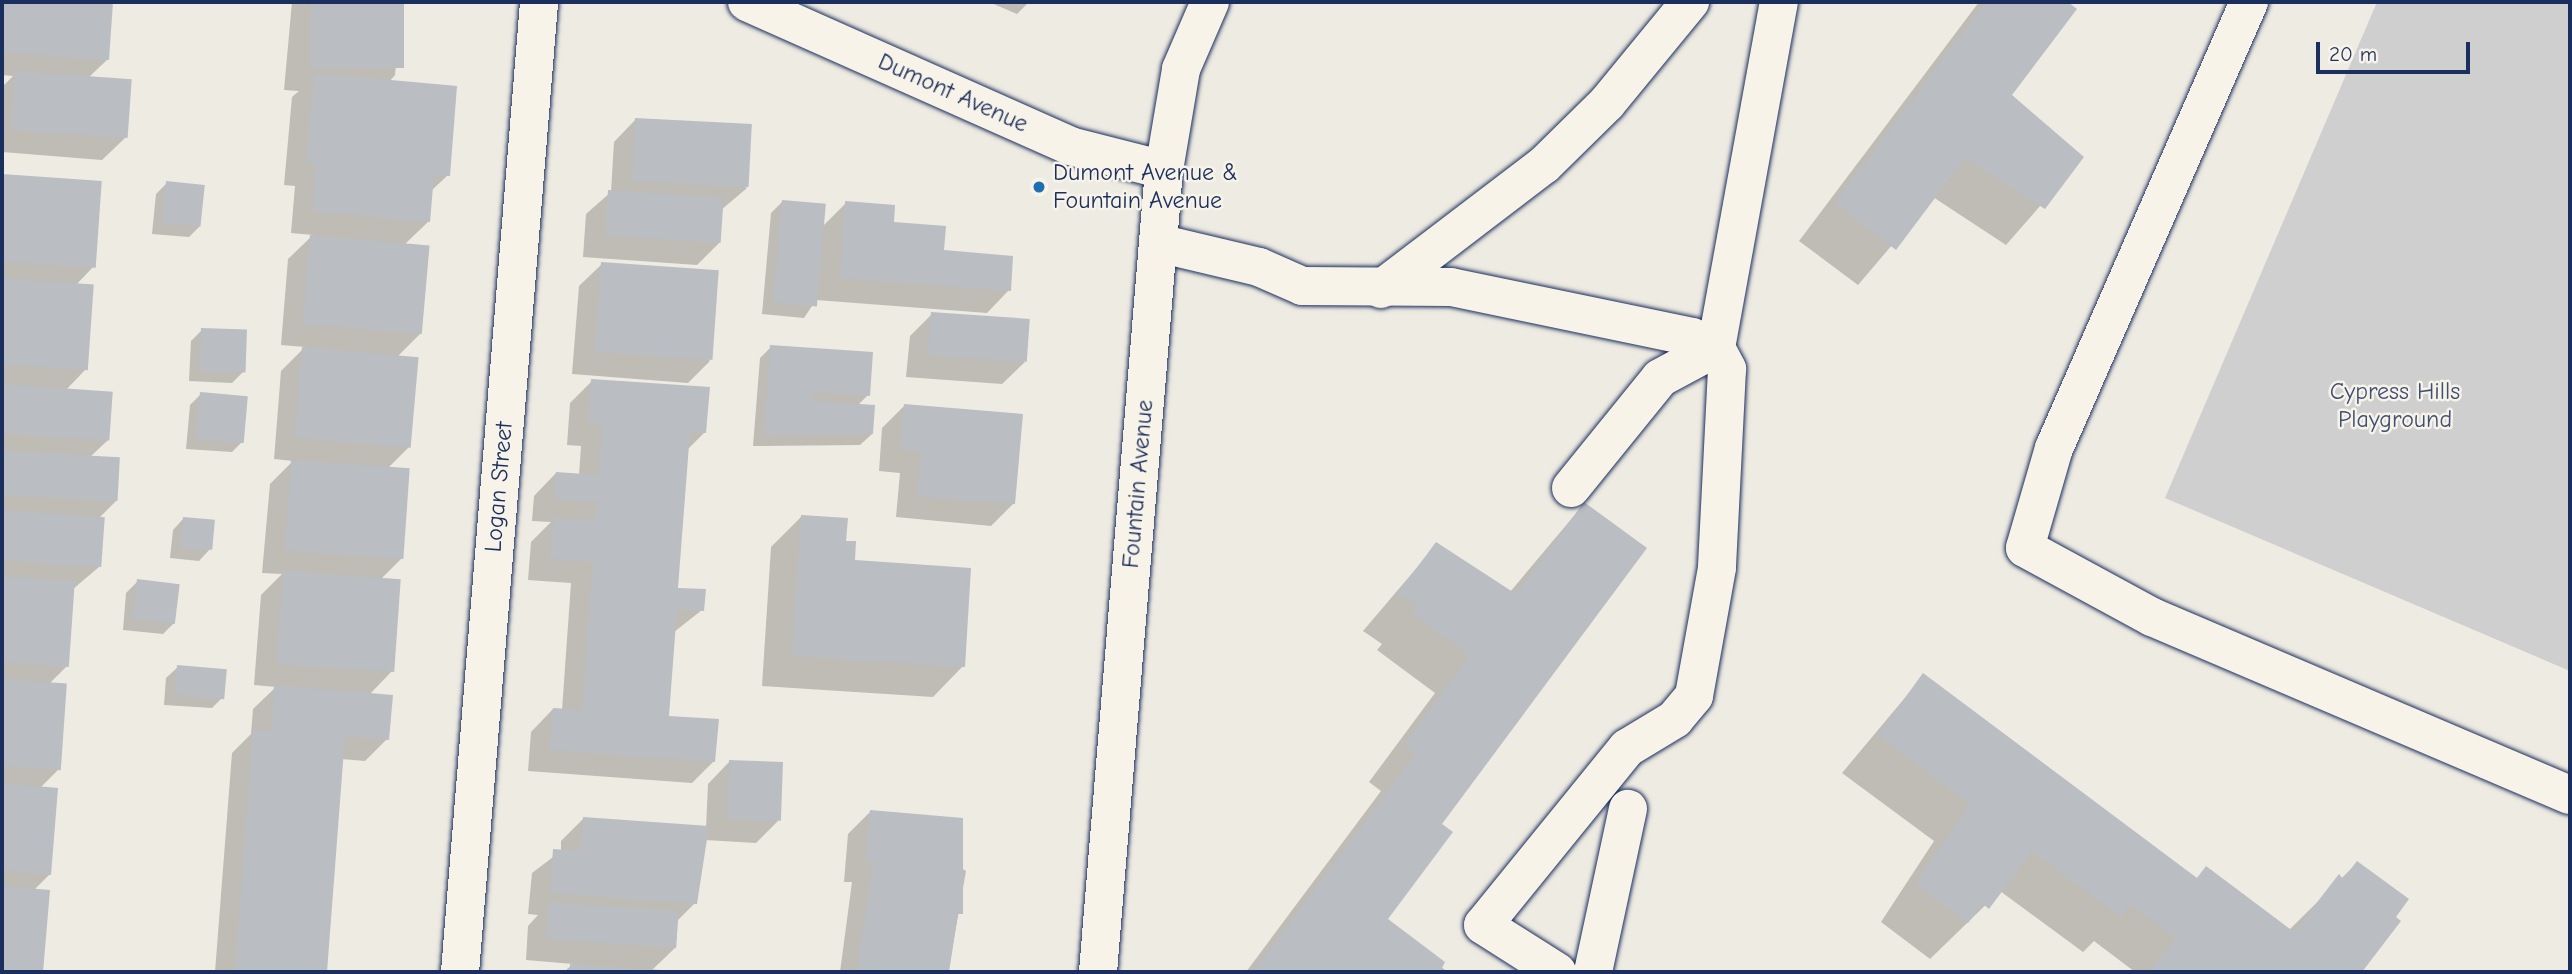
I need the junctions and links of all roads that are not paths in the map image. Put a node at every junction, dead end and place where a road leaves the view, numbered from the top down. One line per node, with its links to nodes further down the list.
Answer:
1 (539, 2): 14 (street, Logan Street)
2 (747, 2): 7 (street, Dumont Avenue)
3 (1210, 2): 7 (street, Fountain Avenue)
4 (1689, 2): 9 (street)
5 (1779, 2): 10 (street)
6 (2249, 2): 12 (street)
7 (1164, 170): 8 (street, Fountain Avenue)
8 (1158, 243): 9 (street); 15 (street, Fountain Avenue)
9 (1381, 289): 10 (street)
10 (1716, 348): 11 (street); 16 (street)
11 (1571, 488)
12 (2570, 795)
13 (1628, 809): 17 (street)
14 (460, 972)
15 (1098, 972)
16 (1557, 972)
17 (1593, 972)

